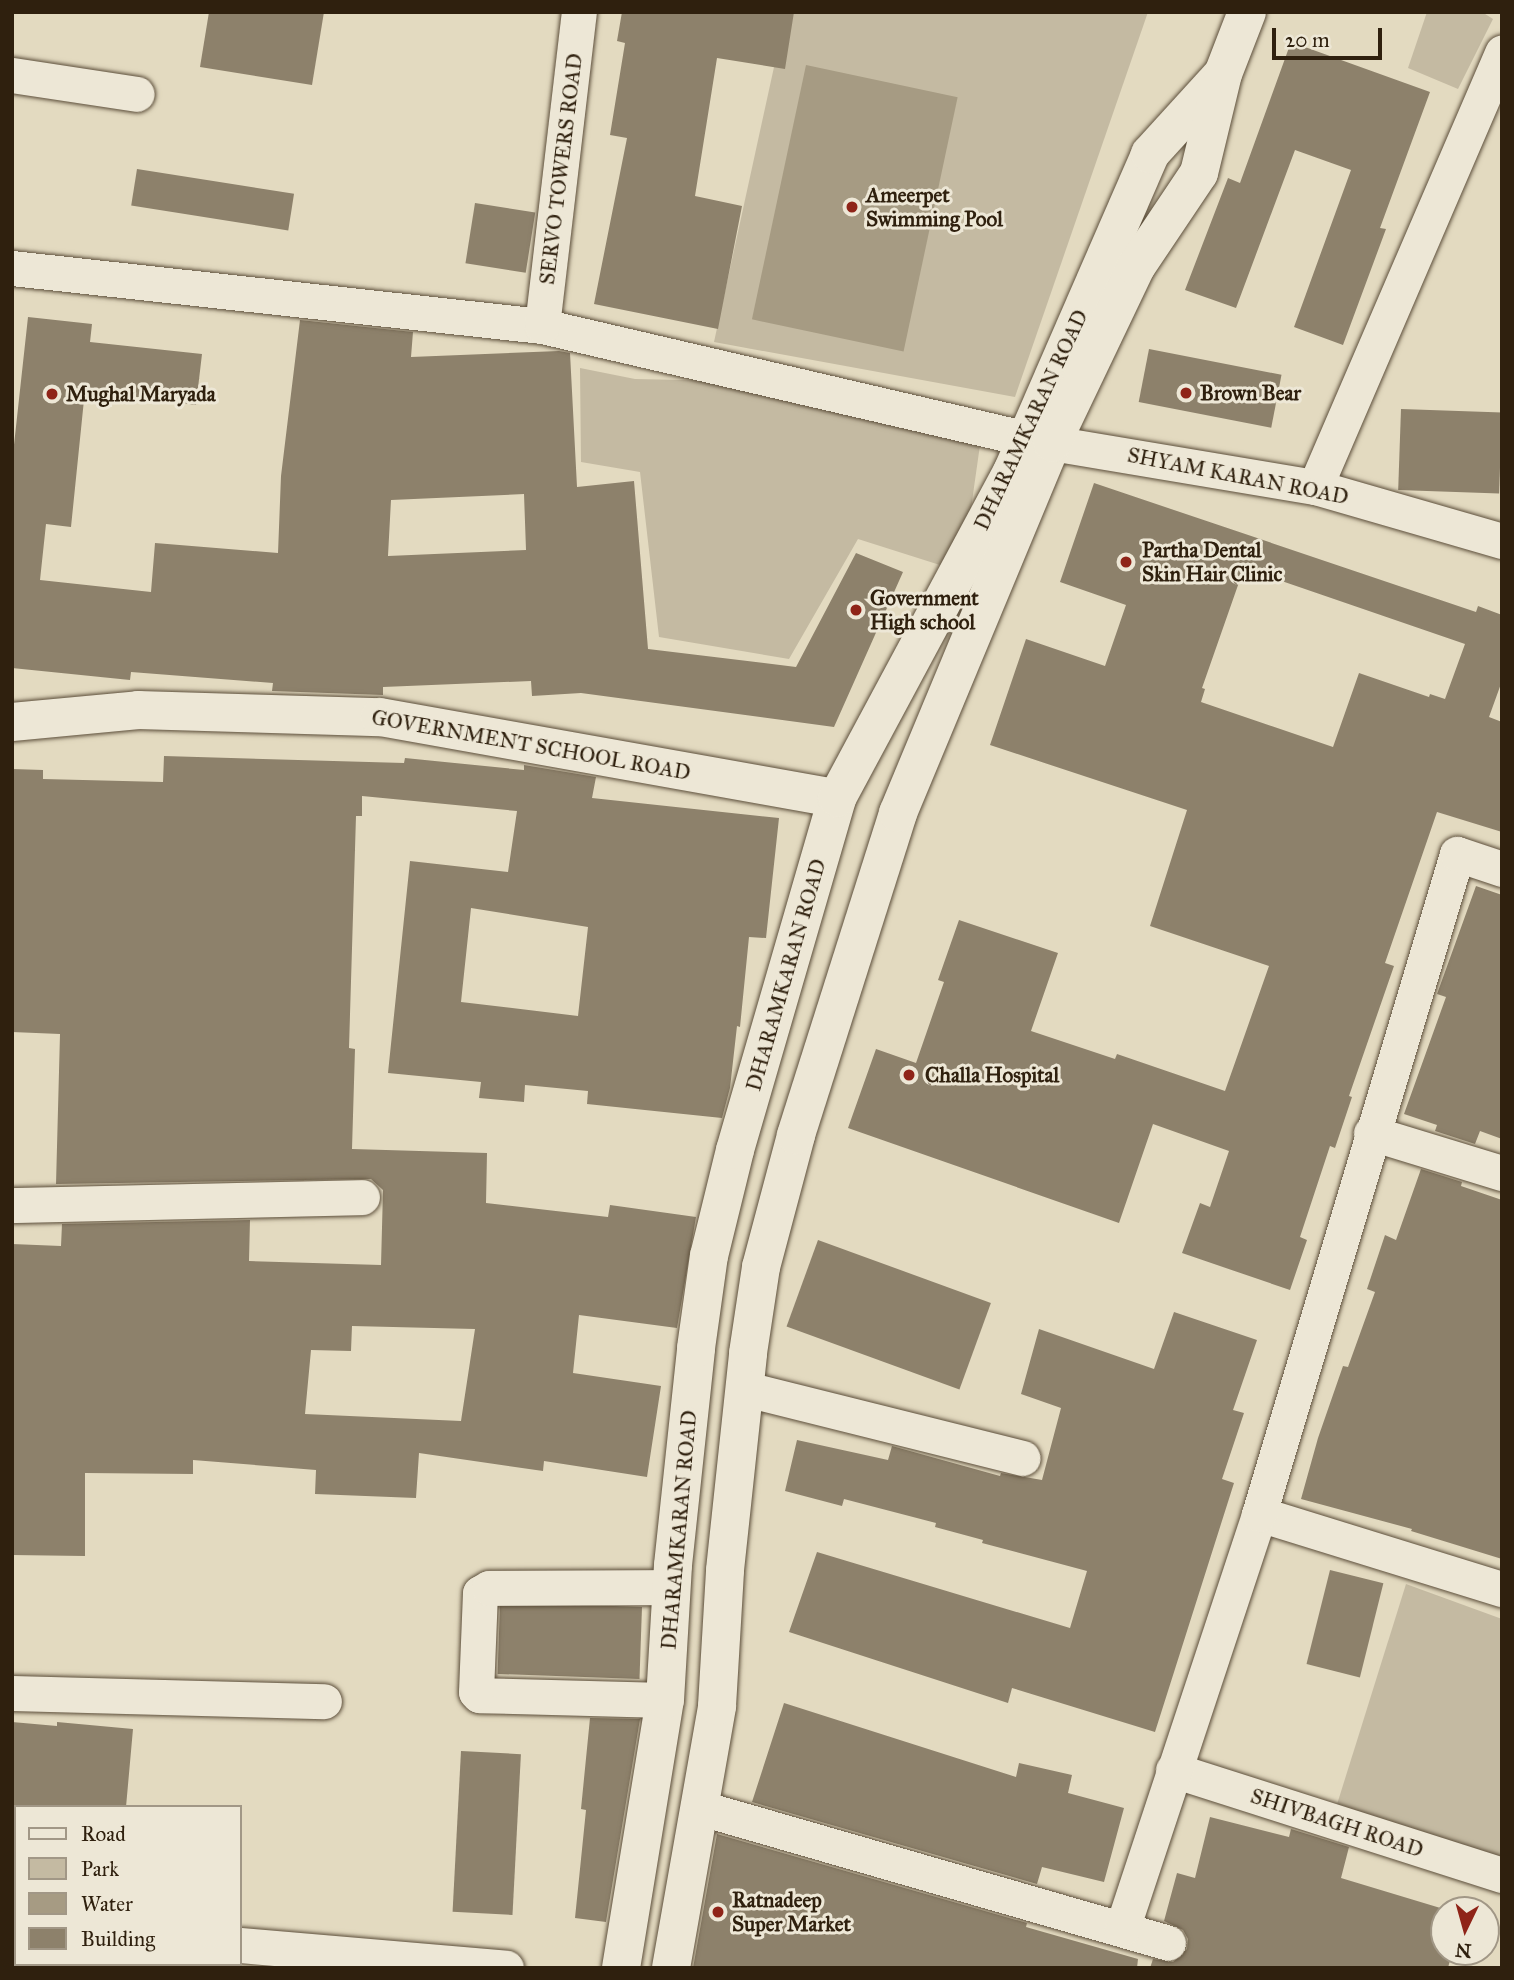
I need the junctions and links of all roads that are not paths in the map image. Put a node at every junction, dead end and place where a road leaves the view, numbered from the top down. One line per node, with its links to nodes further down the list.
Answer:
1 (579, 12): 8 (street, SERVO TOWERS ROAD)
2 (1247, 12): 4 (street, DHARAMKARAN ROAD)
3 (1502, 52): 10 (street)
4 (1223, 74): 9 (street, DHARAMKARAN ROAD); 9 (street, DHARAMKARAN ROAD)
5 (12, 75): 6 (street)
6 (137, 94)
7 (12, 268): 8 (street, SHYAM KARAN ROAD)
8 (542, 326): 9 (street, SHYAM KARAN ROAD)
9 (1040, 441): 10 (street, SHYAM KARAN ROAD); 13 (street, DHARAMKARAN ROAD); 19 (street, DHARAMKARAN ROAD)
10 (1315, 487): 11 (street, SHYAM KARAN ROAD)
11 (1502, 541)
12 (12, 722): 13 (street, GOVERNMENT SCHOOL ROAD)
13 (838, 798): 22 (street, DHARAMKARAN ROAD)
14 (1502, 869): 15 (street)
15 (1371, 1133): 16 (street); 21 (street)
16 (1502, 1173)
17 (362, 1197): 18 (street)
18 (12, 1205)
19 (746, 1389): 20 (street); 28 (street, DHARAMKARAN ROAD)
20 (1023, 1458)
21 (1259, 1514): 23 (street); 27 (street)
22 (672, 1587): 25 (street, DHARAMKARAN ROAD); 25 (street)
23 (1502, 1590)
24 (12, 1693): 26 (street)
25 (665, 1700): 34 (street, DHARAMKARAN ROAD)
26 (324, 1701)
27 (1173, 1770): 29 (street, SHIVBAGH ROAD); 30 (street)
28 (701, 1808): 30 (street); 35 (street, DHARAMKARAN ROAD)
29 (1502, 1875)
30 (1122, 1929): 31 (street)
31 (1168, 1943)
32 (242, 1945): 33 (street)
33 (506, 1968)
34 (621, 1968)
35 (671, 1968)

